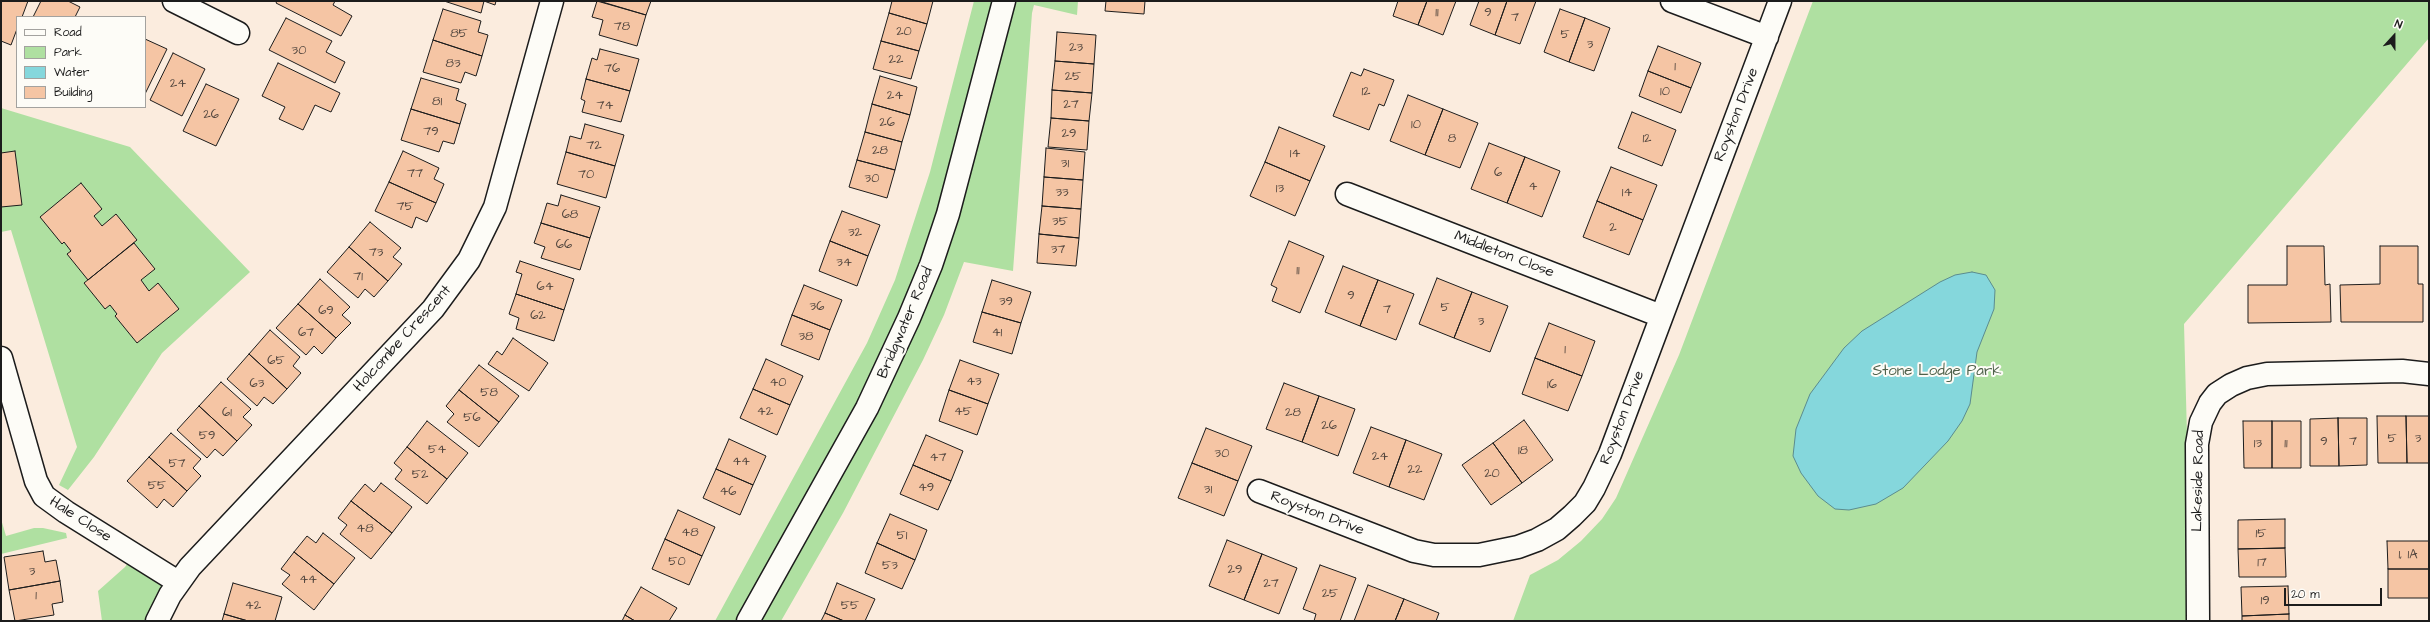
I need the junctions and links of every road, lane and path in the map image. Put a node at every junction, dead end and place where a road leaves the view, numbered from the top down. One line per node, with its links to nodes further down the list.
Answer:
1 (552, 1): 13 (street, Holcombe Crescent)
2 (1004, 1): 15 (street, Bridgwater Road)
3 (1672, 1): 7 (street)
4 (1780, 1): 7 (street, Royston Drive)
5 (187, 4): 6 (street)
6 (238, 33)
7 (1766, 37): 9 (street, Royston Drive)
8 (1347, 194): 9 (street, Middleton Close)
9 (1660, 316): 12 (street, Royston Drive)
10 (1, 358): 13 (street, Hale Close)
11 (2429, 374): 16 (street, Lakeside Road)
12 (1259, 491)
13 (178, 582): 14 (street, Holcombe Crescent)
14 (157, 621)
15 (748, 621)
16 (2198, 621)

